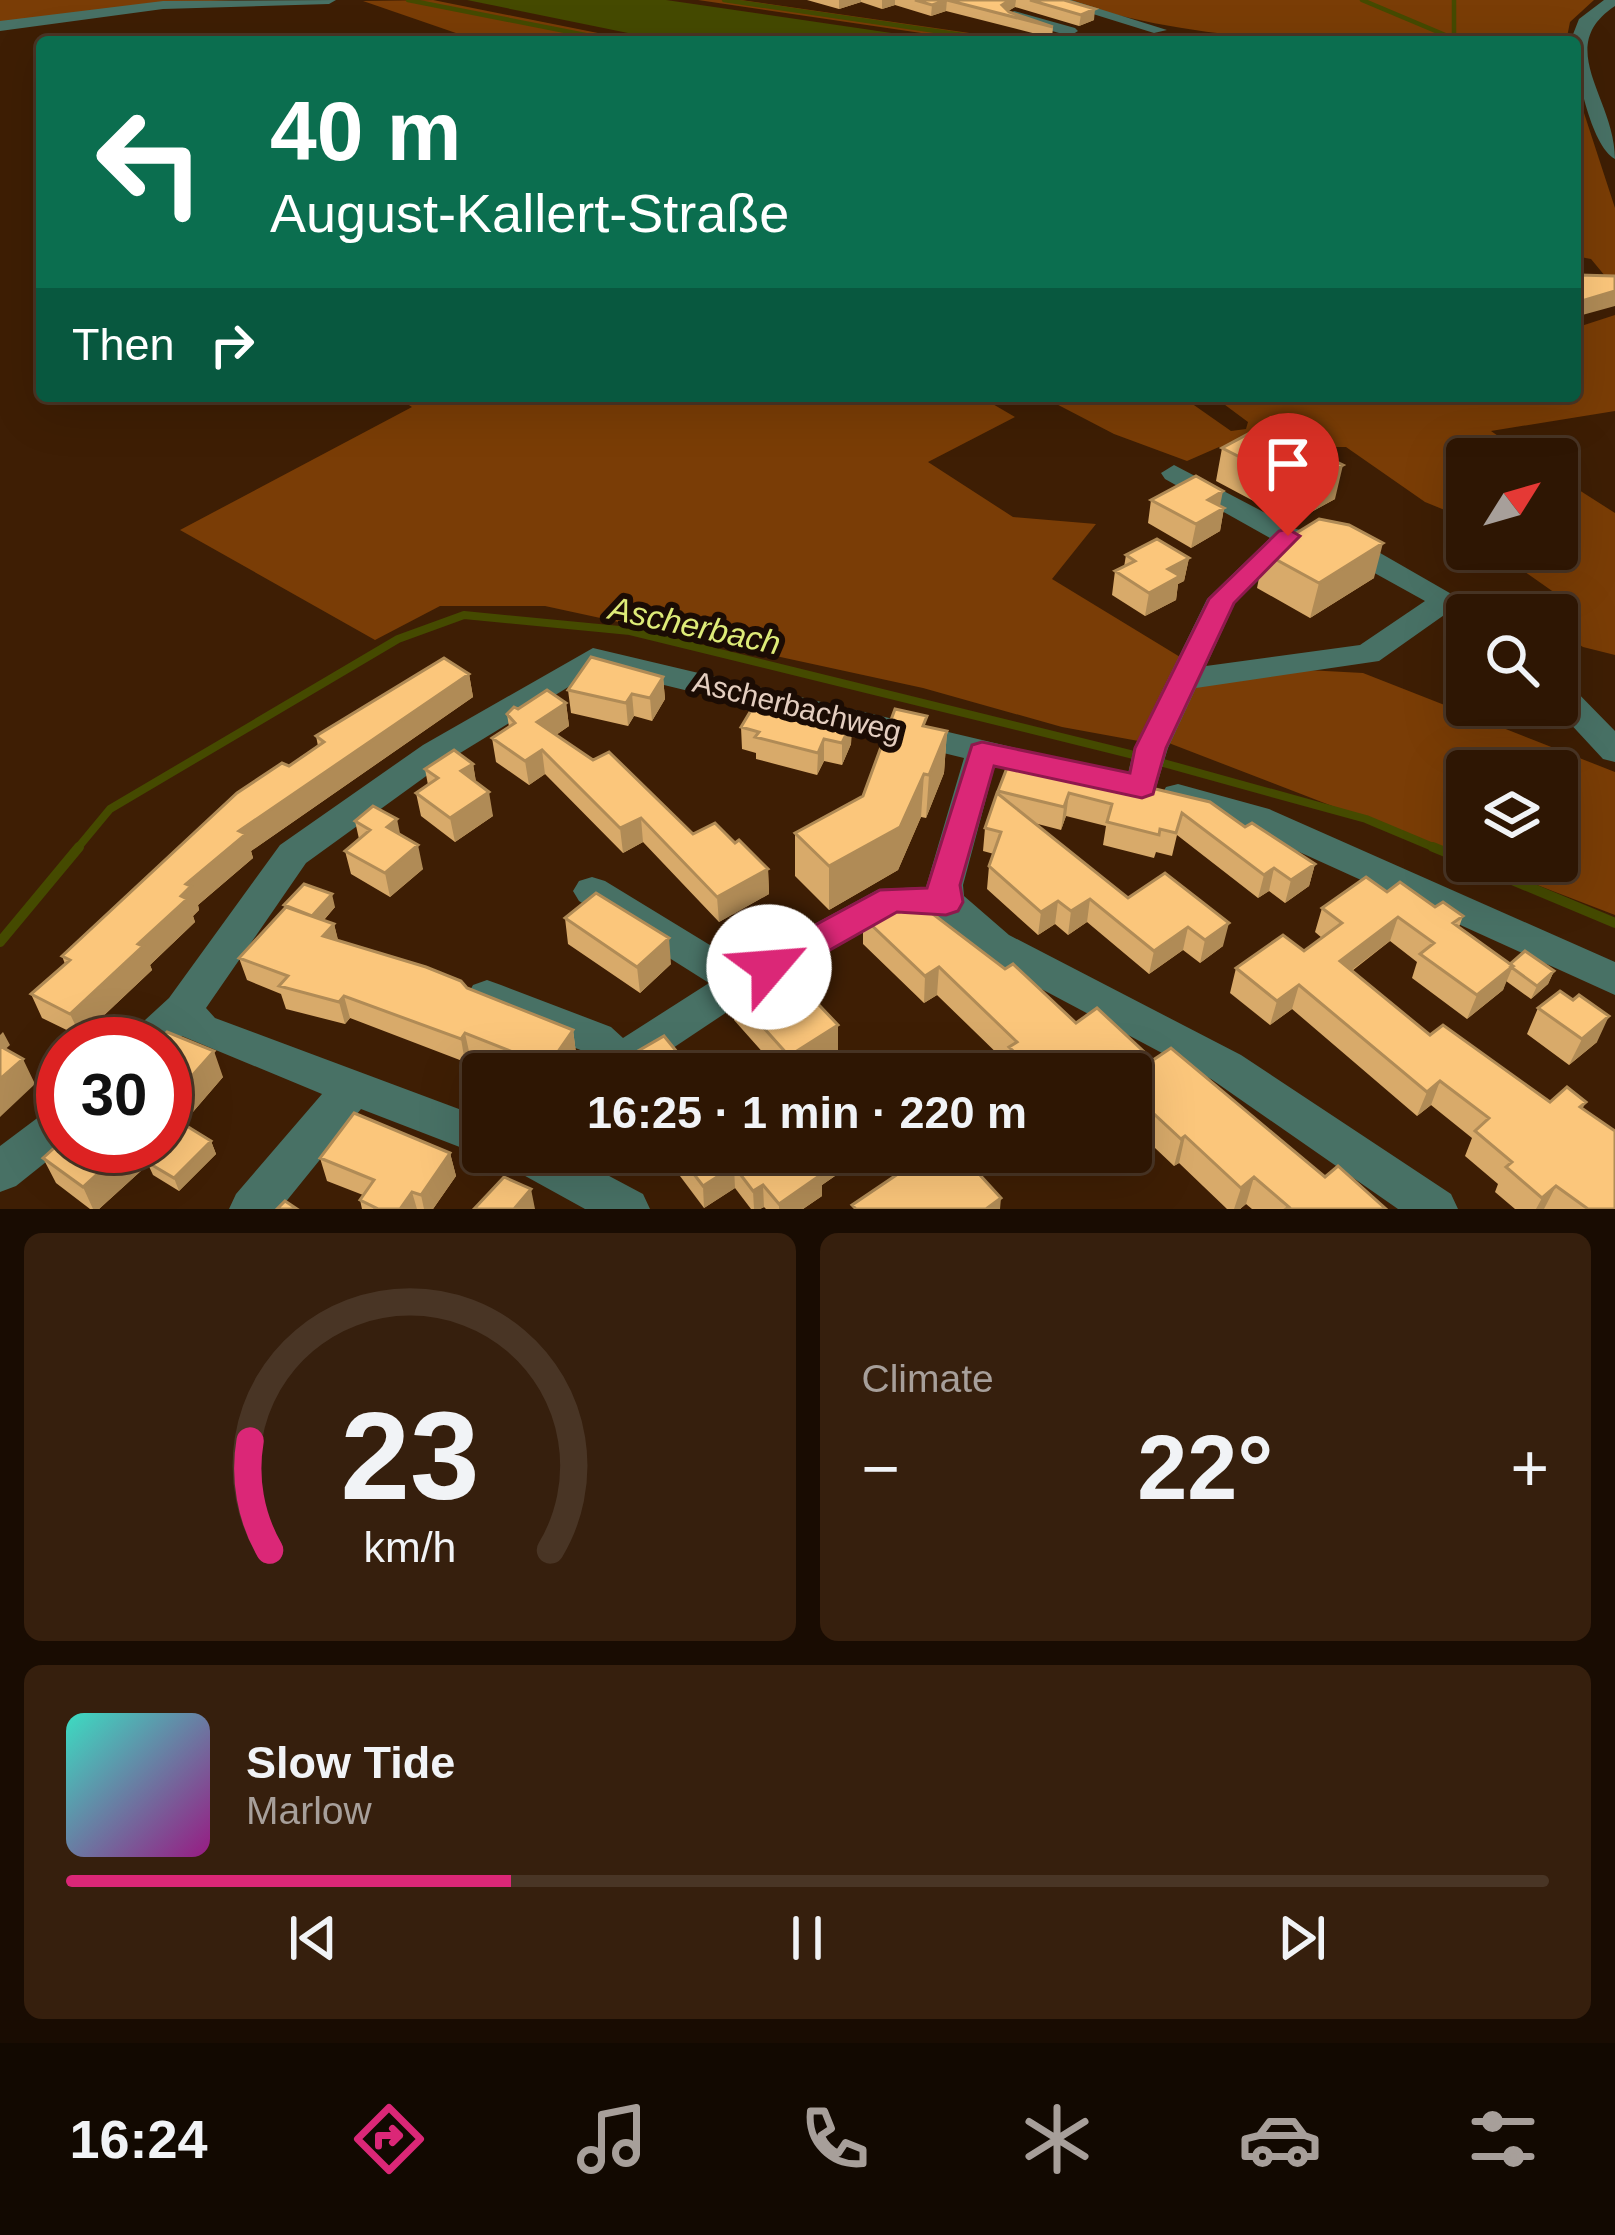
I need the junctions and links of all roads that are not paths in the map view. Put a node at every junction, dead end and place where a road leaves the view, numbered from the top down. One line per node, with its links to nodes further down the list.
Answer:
1 (329, 0): 7 (street)
2 (1055, 0): 4 (street)
3 (1614, 0): 10 (street)
4 (1085, 10): 6 (street); 8 (street)
5 (1014, 16): 6 (street)
6 (1043, 24): 9 (street)
7 (0, 26)
8 (1159, 30)
9 (1070, 31)
10 (1578, 36)
11 (1581, 56): 12 (street)
12 (1615, 153)
13 (1174, 473): 14 (street)
14 (1288, 536): 15 (street); 17 (street)
15 (1436, 595): 16 (street); 17 (street)
16 (1446, 600)
17 (1184, 679): 24 (street)
18 (1578, 712): 19 (street)
19 (1615, 751)
20 (982, 753): 21 (street, Ascherbachweg); 23 (street); 27 (street, Ascherbachweg)
21 (1074, 772)
22 (592, 891): 25 (street)
23 (946, 902): 25 (street); 38 (street)
24 (1615, 979)
25 (740, 982): 30 (street)
26 (487, 996): 29 (street)
27 (183, 1009): 28 (street); 31 (street)
28 (175, 1017)
29 (604, 1053)
30 (631, 1053)
31 (354, 1087): 32 (street); 36 (street)
32 (462, 1129)
33 (36, 1144): 34 (street)
34 (0, 1172)
35 (565, 1173): 37 (street)
36 (253, 1209)
37 (627, 1209)
38 (1435, 1209)

